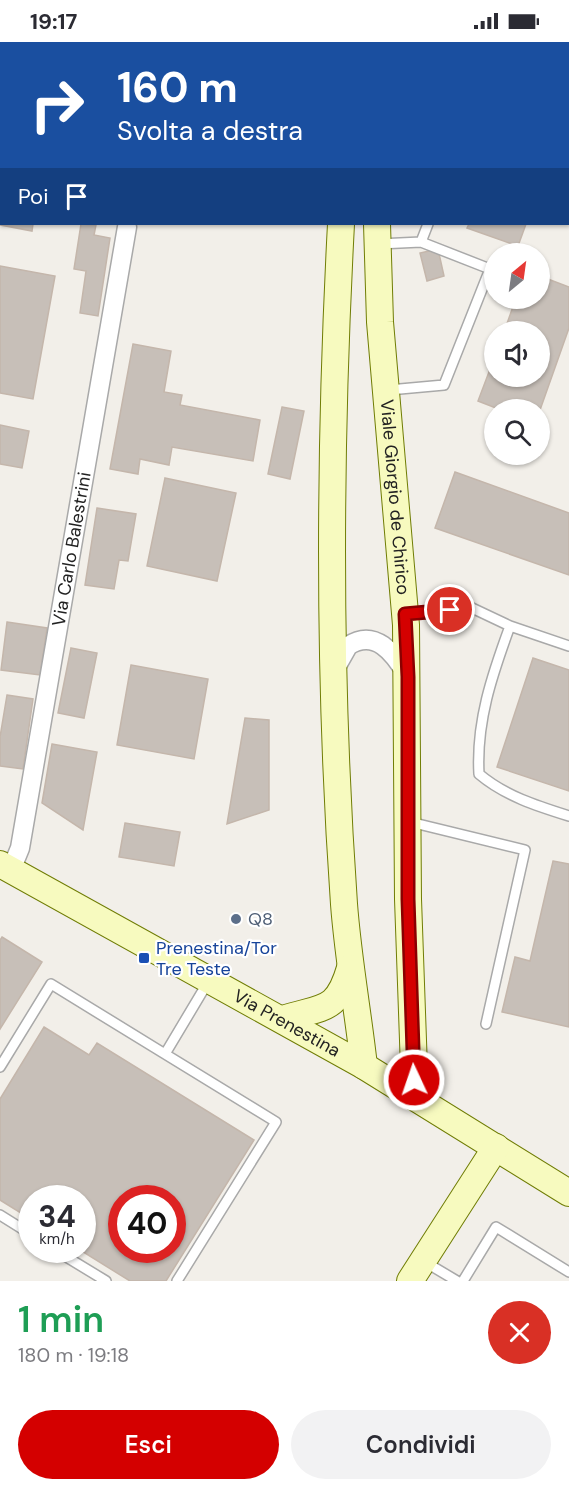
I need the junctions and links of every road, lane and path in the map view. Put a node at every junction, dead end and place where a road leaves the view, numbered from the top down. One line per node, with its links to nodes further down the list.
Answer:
1 (341, 225): 10 (street)
2 (428, 225): 5 (lane)
3 (127, 227): 14 (street, Via Carlo Balestrini)
4 (377, 234): 5 (lane); 6 (street, Viale Giorgio de Chirico)
5 (421, 242): 6 (lane)
6 (386, 390): 7 (street, Viale Giorgio de Chirico)
7 (405, 614): 8 (lane); 11 (street, Viale Giorgio de Chirico)
8 (510, 626): 9 (lane); 12 (lane)
9 (569, 646)
10 (332, 676): 11 (street); 15 (street)
11 (408, 677): 13 (street, Viale Giorgio de Chirico)
12 (569, 816)
13 (408, 821): 18 (lane); 22 (street, Viale Giorgio de Chirico)
14 (5, 867): 16 (street, Via Prenestina)
15 (351, 965): 17 (street); 21 (street)
16 (209, 980): 17 (street, Via Prenestina); 19 (lane)
17 (283, 1019): 21 (street, Via Prenestina)
18 (486, 1024)
19 (165, 1054): 20 (lane); 31 (lane)
20 (0, 1066)
21 (364, 1066): 22 (street, Via Prenestina)
22 (415, 1097): 23 (street, Via Prenestina)
23 (496, 1147): 24 (street, Via Prenestina); 28 (street)
24 (568, 1192)
25 (0, 1215): 26 (lane)
26 (18, 1226)
27 (77, 1263): 30 (lane)
28 (417, 1271): 32 (lane)
29 (569, 1272): 33 (lane)
30 (106, 1281)
31 (177, 1281)
32 (457, 1281)
33 (463, 1281)

